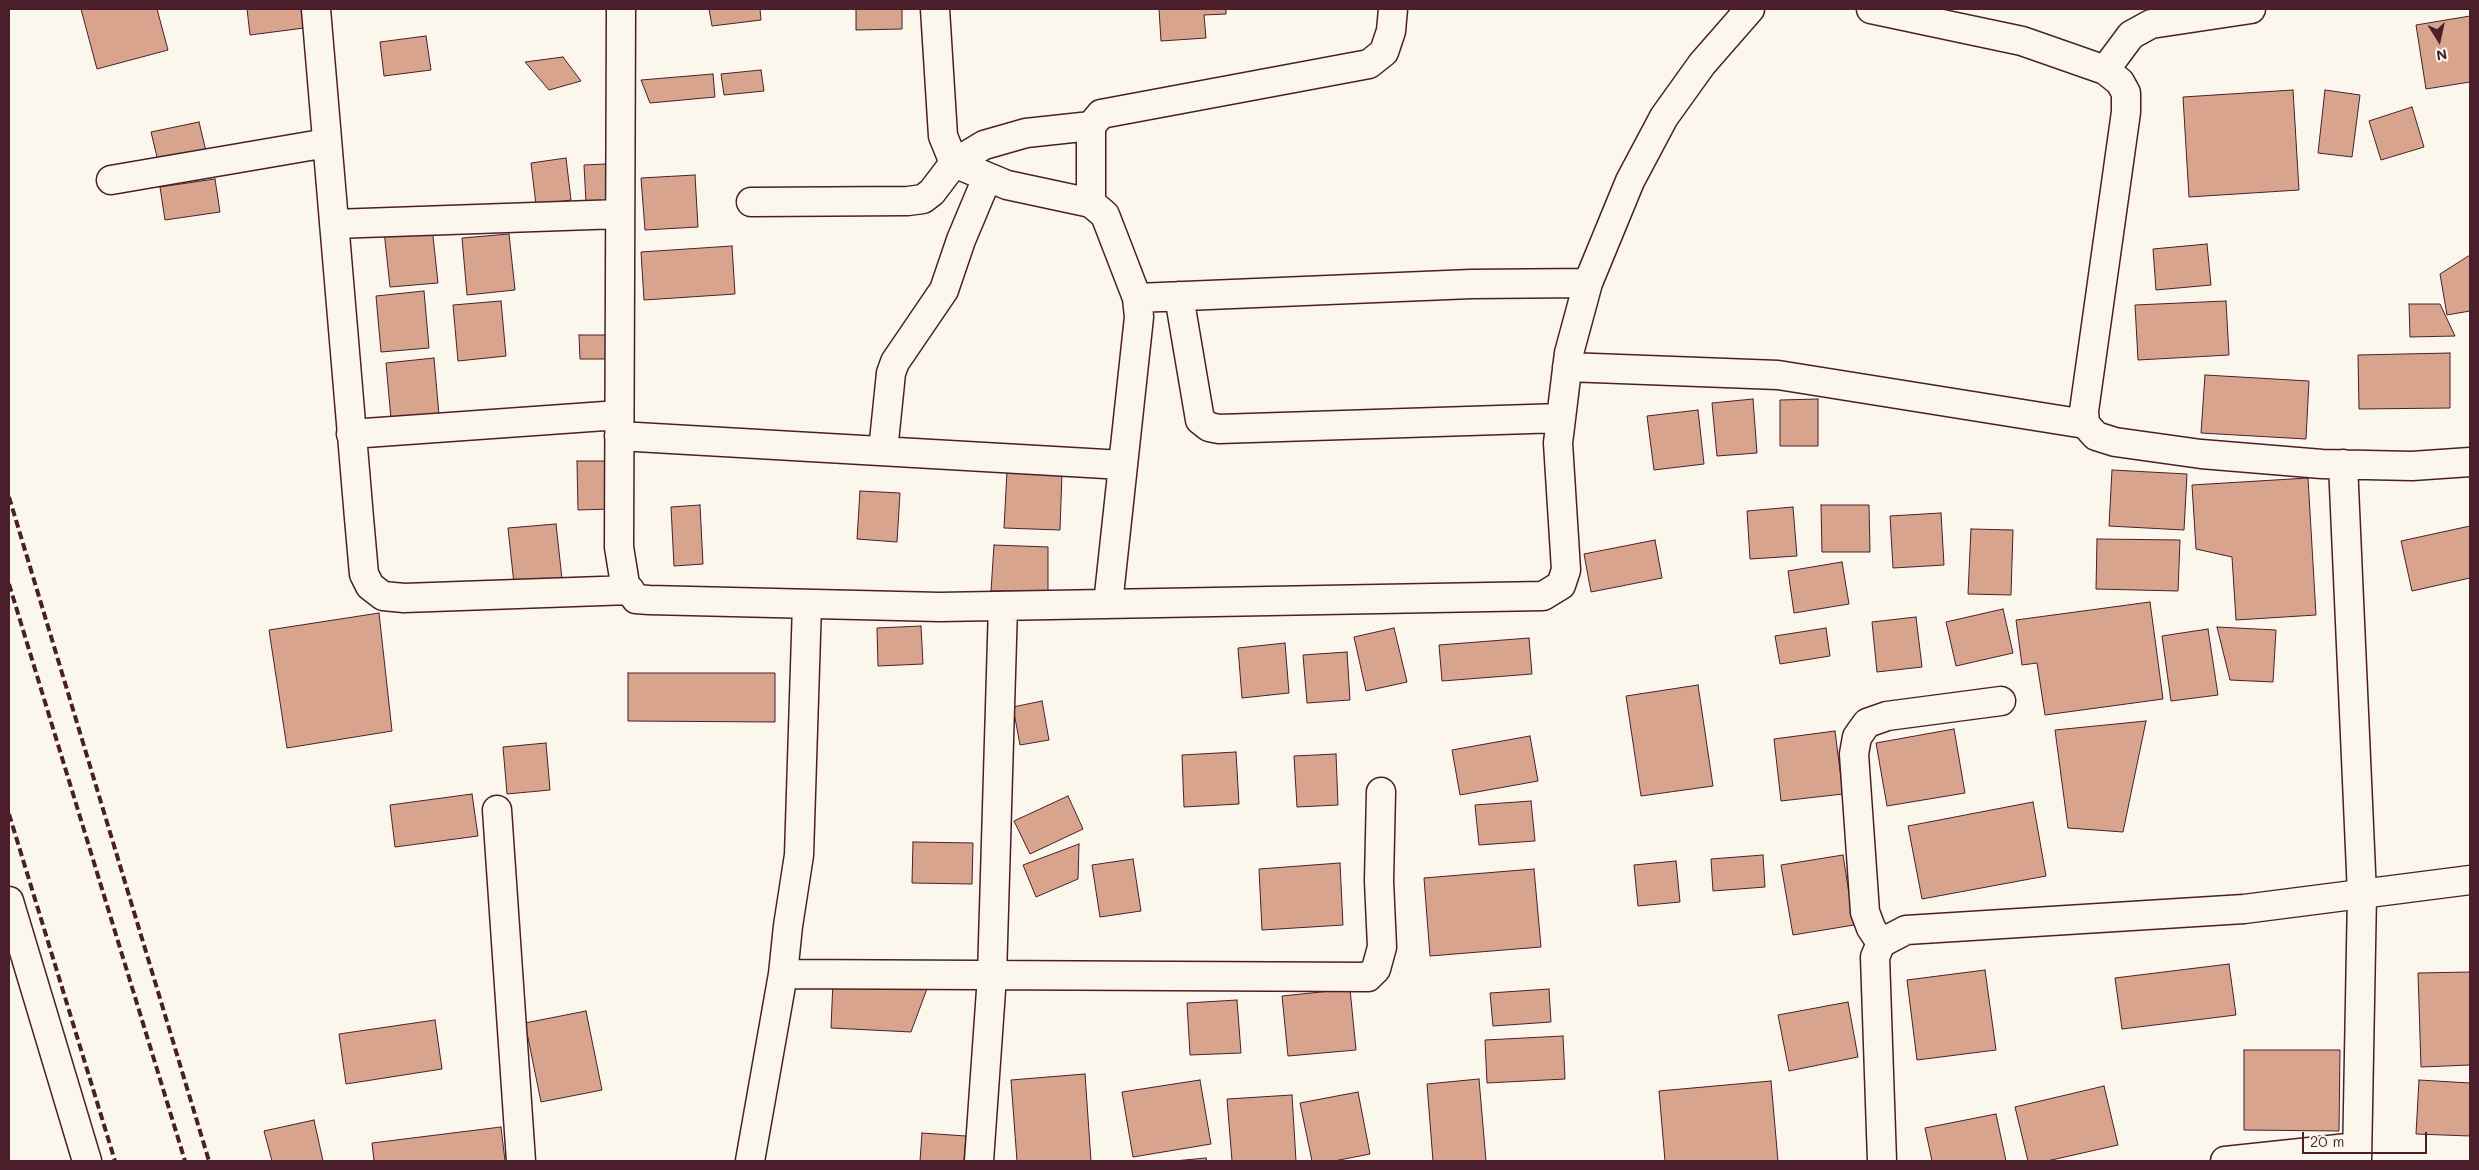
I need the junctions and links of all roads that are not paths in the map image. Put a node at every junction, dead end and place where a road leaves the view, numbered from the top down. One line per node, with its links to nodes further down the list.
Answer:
1 (316, 9): 11 (street)
2 (621, 9): 17 (street)
3 (934, 9): 12 (street)
4 (1393, 9): 10 (street)
5 (1750, 9): 19 (street)
6 (1871, 9): 8 (street)
7 (2251, 9): 9 (street)
8 (1954, 18): 9 (street)
9 (2105, 70): 24 (street)
10 (1091, 126): 12 (street); 16 (street)
11 (327, 143): 14 (street); 18 (street)
12 (954, 163): 13 (street); 15 (street)
13 (987, 178): 16 (street); 27 (street)
14 (112, 180)
15 (751, 202)
16 (1092, 204): 21 (street)
17 (620, 214): 18 (street); 25 (street)
18 (334, 224): 26 (street)
19 (1588, 283): 20 (street); 22 (street)
20 (1179, 296): 21 (street); 23 (street)
21 (1136, 298): 30 (street)
22 (1567, 367): 23 (street); 24 (street)
23 (1561, 418): 33 (street)
24 (2085, 424): 29 (street)
25 (619, 426): 26 (street); 27 (street); 31 (street)
26 (351, 434): 31 (street)
27 (883, 451): 30 (street)
28 (2470, 462): 29 (street)
29 (2343, 464): 39 (street)
30 (1123, 465): 33 (street)
31 (630, 590): 32 (street)
32 (807, 604): 34 (street); 42 (street)
33 (1108, 604): 34 (street)
34 (1003, 606): 43 (street)
35 (2001, 700): 41 (street)
36 (1381, 792): 43 (street)
37 (497, 810): 46 (street)
38 (2470, 880): 39 (street)
39 (2362, 894): 41 (street); 44 (street)
40 (9, 901): 45 (street)
41 (1881, 943): 49 (street)
42 (783, 974): 43 (street); 47 (street)
43 (992, 976): 48 (street)
44 (2357, 1154): 50 (street)
45 (87, 1161)
46 (520, 1161)
47 (750, 1161)
48 (979, 1161)
49 (1882, 1161)
50 (2225, 1161)

